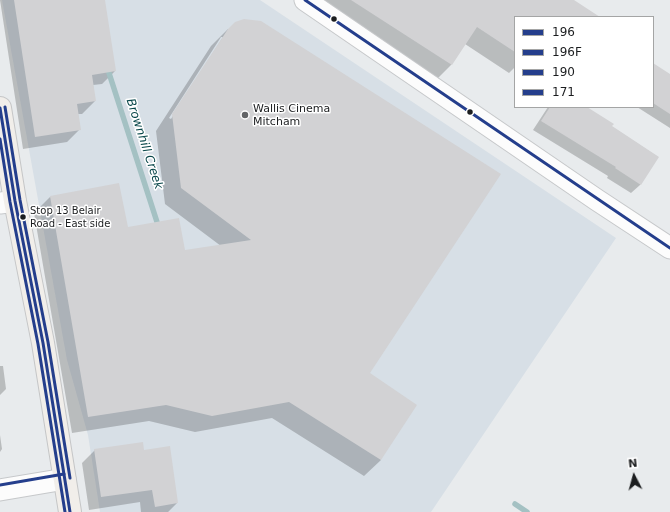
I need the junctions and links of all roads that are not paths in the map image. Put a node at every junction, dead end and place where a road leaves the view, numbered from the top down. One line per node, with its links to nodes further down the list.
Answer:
1 (305, 0): 4 (street)
2 (0, 108): 3 (main road)
3 (8, 202): 5 (main road)
4 (670, 248)
5 (65, 479): 6 (street); 7 (main road)
6 (0, 490)
7 (70, 512)

